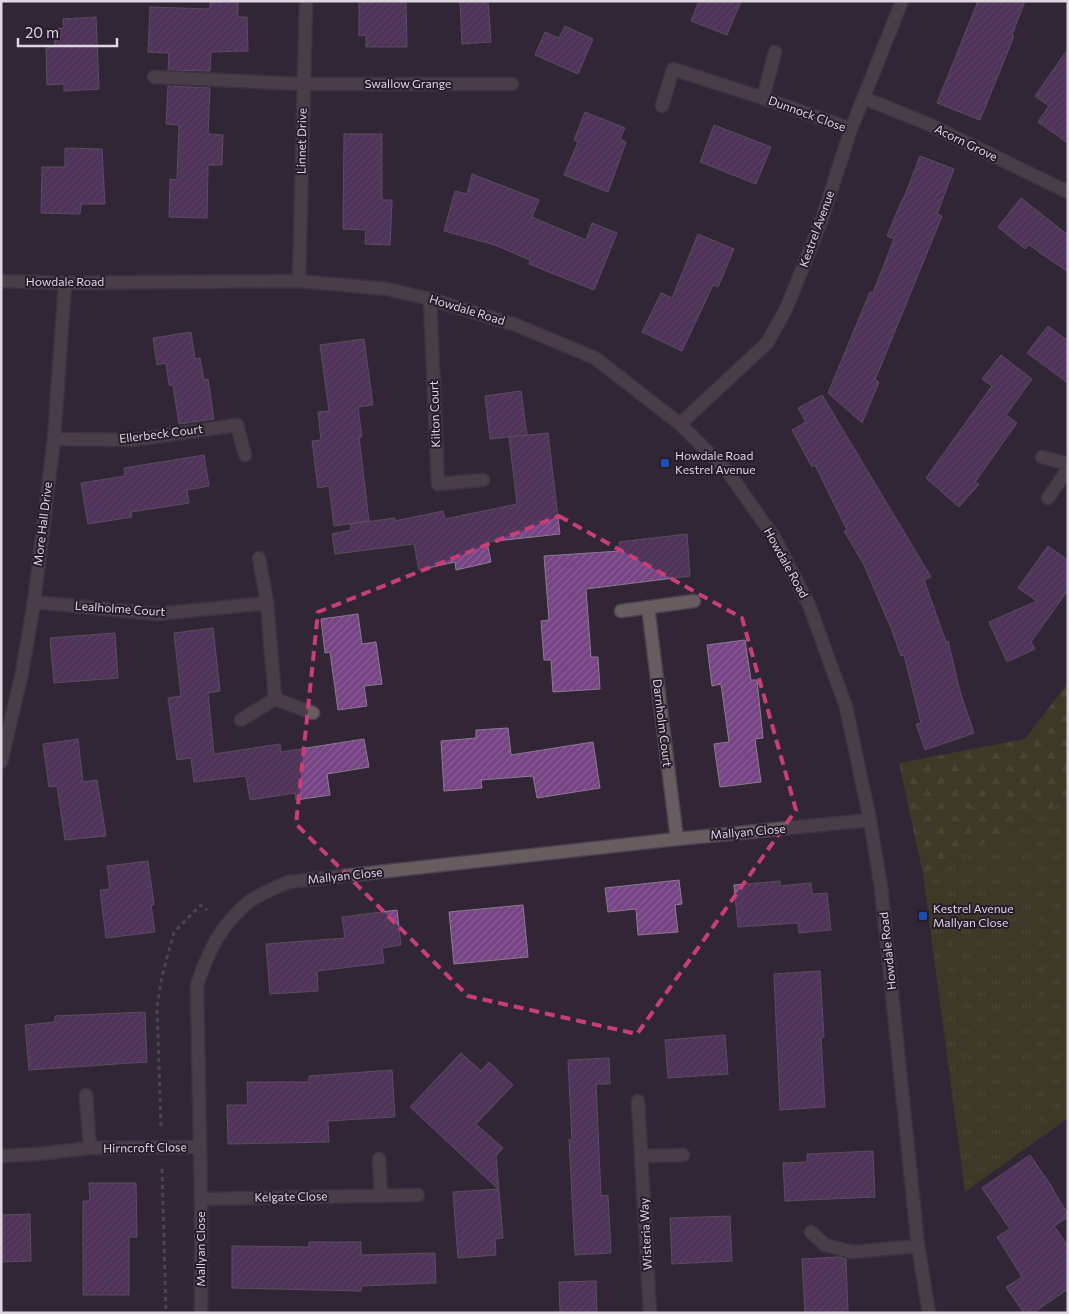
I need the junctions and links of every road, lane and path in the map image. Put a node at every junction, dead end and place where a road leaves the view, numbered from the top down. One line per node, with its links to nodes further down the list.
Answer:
1 (306, 1): 5 (street, Linnet Drive)
2 (902, 1): 8 (street, Kestrel Avenue)
3 (776, 52): 7 (street, Dunnock Close)
4 (154, 77): 5 (street, Swallow Grange)
5 (304, 84): 6 (street, Swallow Grange); 13 (street, Linnet Drive)
6 (512, 84)
7 (763, 98): 9 (street, Dunnock Close); 10 (street, Dunnock Close)
8 (864, 98): 10 (street, Kestrel Avenue); 11 (street, Acorn Grove)
9 (662, 106)
10 (852, 129): 16 (street, Kestrel Avenue)
11 (1068, 192)
12 (1, 281): 14 (street, Howdale Road)
13 (299, 281): 14 (street, Howdale Road); 15 (street, Howdale Road)
14 (64, 283): 17 (street, More Hall Drive)
15 (430, 299): 16 (street, Howdale Road); 22 (street, Kilton Court)
16 (680, 424): 34 (street, Howdale Road)
17 (54, 439): 18 (street, Ellerbeck Court); 26 (street, More Hall Drive)
18 (245, 455)
19 (1042, 457): 20 (street)
20 (1068, 464)
21 (1068, 469): 23 (street)
22 (483, 480)
23 (1048, 498)
24 (259, 558): 27 (street)
25 (694, 601): 28 (street)
26 (34, 602): 27 (street, Lealholme Court); 33 (street, More Hall Drive)
27 (266, 603): 30 (street)
28 (648, 607): 29 (street); 35 (street, Darnholm Court)
29 (621, 611)
30 (275, 699): 31 (street); 32 (street)
31 (313, 713)
32 (241, 720)
33 (1, 762)
34 (870, 820): 35 (street, Mallyan Close); 50 (street, Howdale Road)
35 (677, 839): 36 (street, Mallyan Close)
36 (226, 924): 39 (path); 40 (street, Mallyan Close)
37 (86, 1095): 41 (street, Hirncroft Close)
38 (638, 1100): 44 (street, Wisteria Way)
39 (162, 1147): 40 (street, Hirncroft Close); 41 (street, Hirncroft Close); 51 (path)
40 (200, 1147): 48 (street, Mallyan Close)
41 (90, 1148): 43 (street, Hirncroft Close)
42 (683, 1155): 44 (street)
43 (1, 1156)
44 (641, 1156): 53 (street, Wisteria Way)
45 (379, 1159): 47 (street)
46 (418, 1195): 47 (street, Kelgate Close)
47 (381, 1196): 48 (street, Kelgate Close)
48 (201, 1199): 52 (street, Mallyan Close)
49 (811, 1232): 50 (street)
50 (918, 1246): 54 (street, Howdale Road)
51 (166, 1313)
52 (201, 1313)
53 (650, 1313)
54 (929, 1313)

